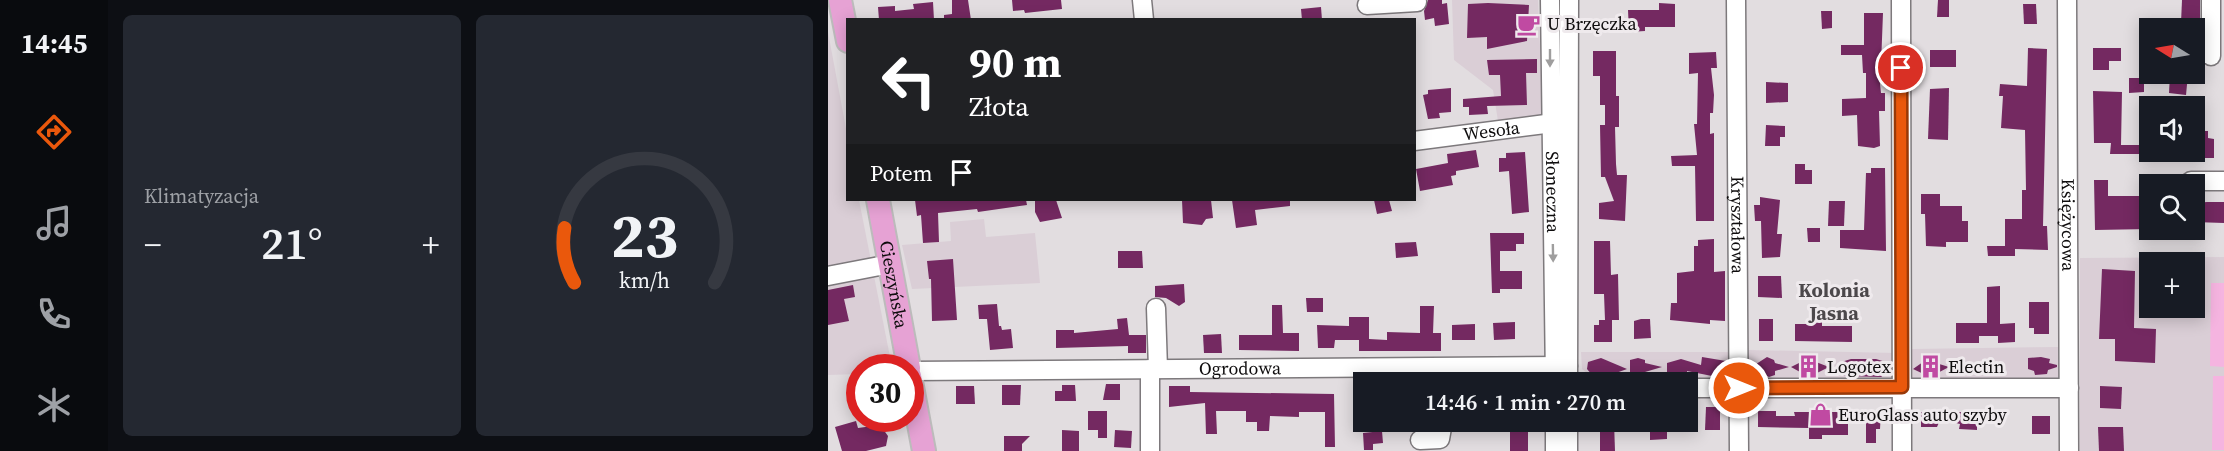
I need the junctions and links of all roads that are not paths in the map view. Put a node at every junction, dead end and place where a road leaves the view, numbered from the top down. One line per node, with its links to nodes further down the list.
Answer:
1 (1142, 0): 11 (street)
2 (1550, 0): 14 (street, Słoneczna, one-way to 14)
3 (1569, 0): 14 (street, Słoneczna)
4 (1736, 0): 29 (street, Kryształowa)
5 (1900, 0): 27 (street)
6 (2067, 0): 30 (street, Księżycowa)
7 (2211, 0): 13 (street)
8 (840, 1): 12 (main road)
9 (1418, 2): 10 (street)
10 (1368, 8)
11 (1144, 18)
12 (846, 31)
13 (2211, 56)
14 (1559, 122): 15 (street, Wesoła); 26 (street, Słoneczna)
15 (1416, 141)
16 (2205, 181): 17 (street)
17 (2224, 181)
18 (878, 201): 19 (main road, Cieszyńska)
19 (890, 264): 20 (street); 22 (main road, Cieszyńska)
20 (828, 276)
21 (1156, 308): 23 (street)
22 (907, 354)
23 (1154, 369): 24 (street, Ogrodowa); 25 (street, Ogrodowa); 37 (street)
24 (924, 372)
25 (1353, 372)
26 (1562, 372)
27 (1902, 387): 29 (street); 30 (street); 41 (street)
28 (1698, 388): 29 (street)
29 (1739, 388): 40 (street, Kryształowa)
30 (2069, 388): 42 (street, Księżycowa)
31 (921, 432): 36 (main road, Cieszyńska)
32 (1441, 432): 35 (street)
33 (1555, 432): 38 (street)
34 (1568, 432): 39 (street)
35 (1420, 440)
36 (924, 451)
37 (1150, 451)
38 (1555, 451)
39 (1568, 451)
40 (1739, 451)
41 (1902, 451)
42 (2069, 451)

